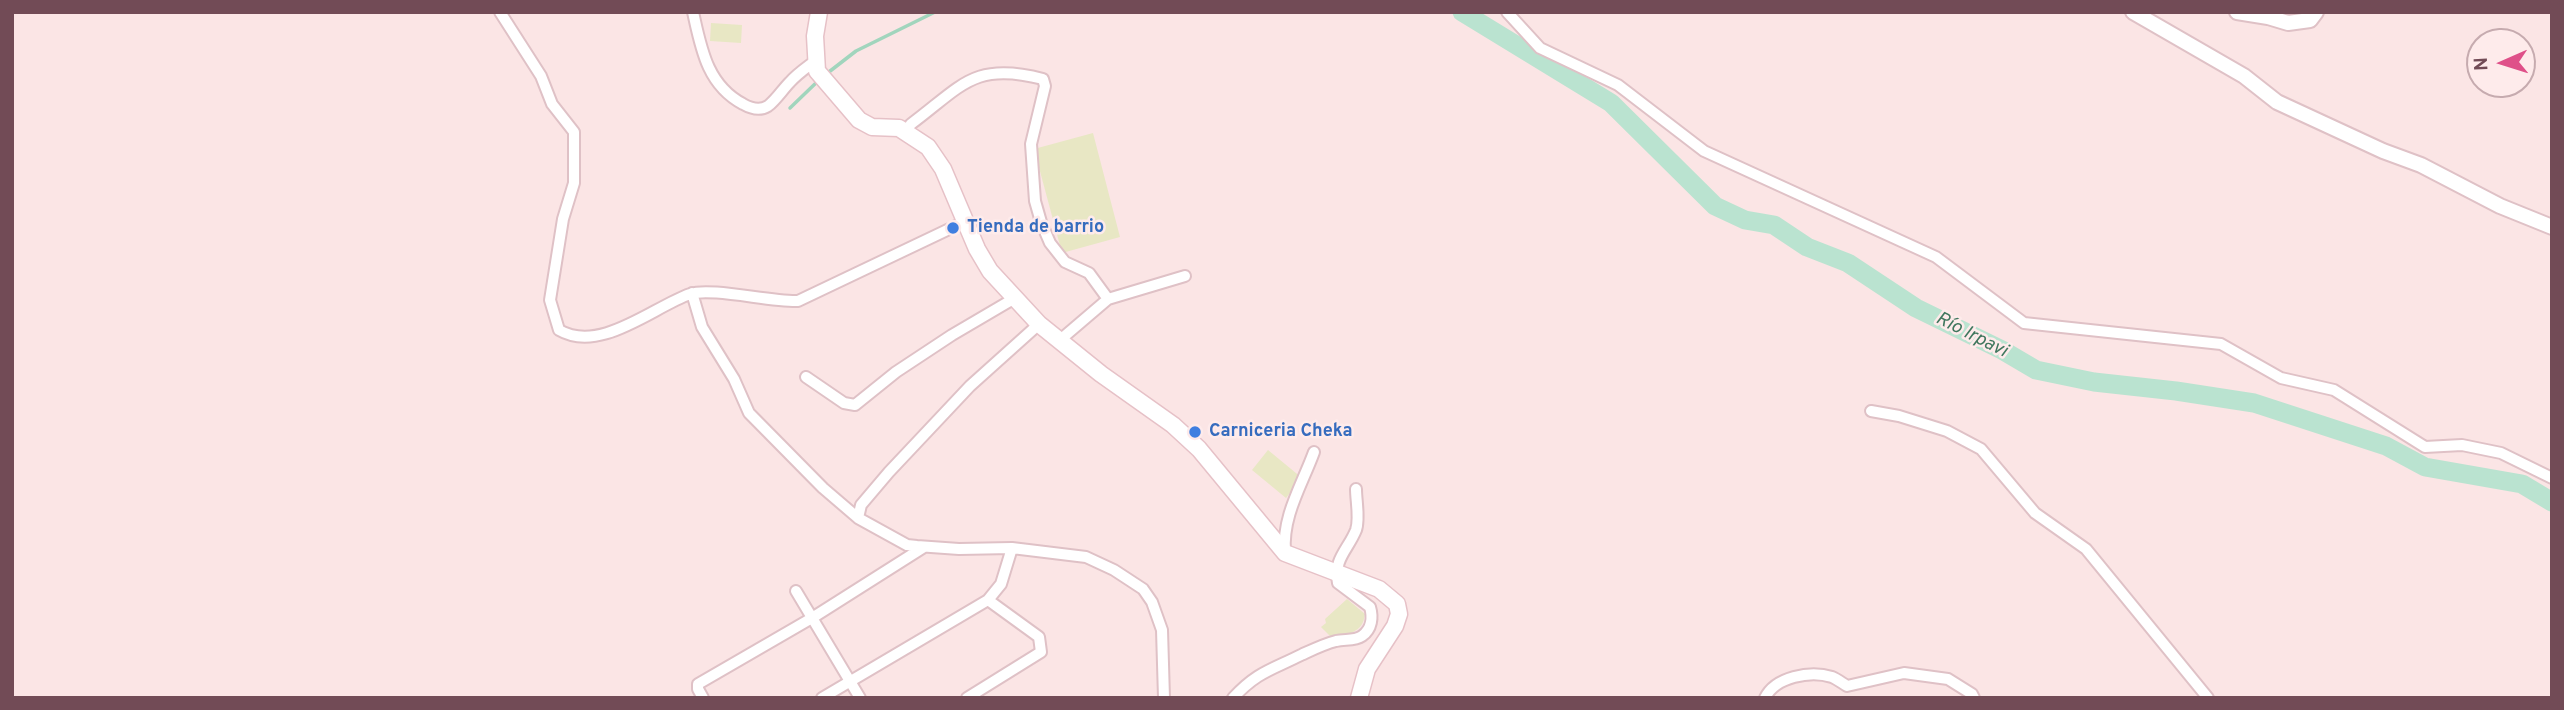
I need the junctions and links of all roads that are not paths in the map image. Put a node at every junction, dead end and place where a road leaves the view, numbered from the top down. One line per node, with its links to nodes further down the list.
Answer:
1 (500, 12): 13 (street)
2 (693, 12): 8 (street)
3 (819, 12): 8 (main road)
4 (1507, 12): 21 (street)
5 (2133, 12): 11 (street)
6 (2237, 12): 7 (street)
7 (2316, 12)
8 (820, 72): 9 (main road)
9 (905, 132): 10 (main road); 15 (street)
10 (964, 222): 13 (street); 14 (main road)
11 (2552, 227)
12 (1185, 275): 15 (street)
13 (692, 293): 23 (street)
14 (1015, 298): 16 (main road); 18 (street)
15 (1108, 299): 17 (street)
16 (1039, 324): 17 (main road); 23 (street)
17 (1060, 340): 26 (main road)
18 (806, 377)
19 (1871, 411): 41 (street)
20 (1314, 452): 26 (street)
21 (2552, 478)
22 (1356, 489): 27 (street)
23 (858, 518): 24 (street)
24 (924, 547): 25 (street); 30 (street)
25 (1012, 548): 29 (street); 36 (street)
26 (1285, 552): 27 (main road)
27 (1335, 572): 37 (street); 38 (main road)
28 (796, 591): 30 (street)
29 (988, 600): 31 (street); 35 (street)
30 (812, 618): 31 (street); 32 (street)
31 (849, 680): 33 (street); 34 (street)
32 (703, 698)
33 (822, 698)
34 (860, 698)
35 (967, 698)
36 (1164, 698)
37 (1233, 698)
38 (1359, 698)
39 (1765, 698): 40 (street)
40 (1974, 698)
41 (2208, 698)

